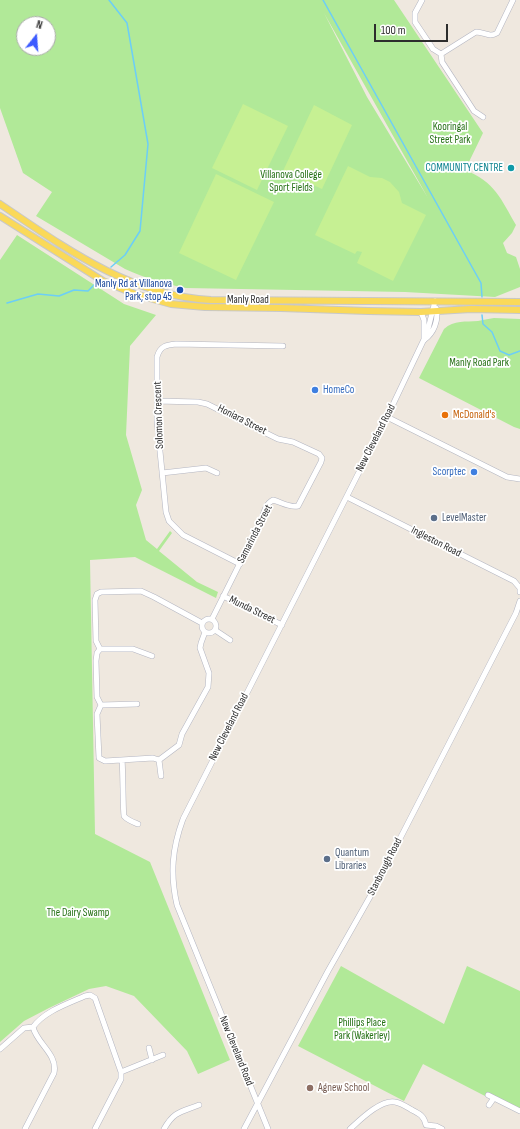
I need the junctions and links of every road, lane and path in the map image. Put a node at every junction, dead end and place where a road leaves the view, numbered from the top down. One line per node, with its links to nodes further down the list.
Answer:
1 (422, 0): 3 (street)
2 (513, 0): 3 (street)
3 (442, 54): 4 (street)
4 (483, 117)
5 (0, 204): 7 (main road, Manly Road)
6 (0, 216): 10 (main road, Manly Road)
7 (435, 301): 8 (main road, Manly Road); 11 (street, New Cleveland Road)
8 (520, 302)
9 (520, 310): 11 (main road, Manly Road)
10 (421, 312): 11 (main road, Manly Road); 12 (street, New Cleveland Road)
11 (435, 312): 12 (street, New Cleveland Road)
12 (424, 341): 15 (street, New Cleveland Road)
13 (283, 346): 14 (street, Solomon Crescent)
14 (157, 400): 16 (street, Honiara Street); 17 (street, Solomon Crescent)
15 (387, 417): 19 (street); 20 (street, New Cleveland Road)
16 (322, 458): 21 (street, Samarinda Street)
17 (162, 473): 18 (street); 21 (street, Solomon Crescent)
18 (217, 473)
19 (520, 479)
20 (347, 497): 22 (street, Ingleston Road); 27 (street, New Cleveland Road)
21 (240, 564): 23 (street, Samarinda Street)
22 (520, 592)
23 (223, 596): 25 (street, Samarinda Street); 27 (street, Munda Street)
24 (520, 601): 47 (street, Stanbrough Road)
25 (212, 620): 26 (street); 28 (street)
26 (202, 623): 29 (street); 31 (street)
27 (282, 625): 47 (street, New Cleveland Road)
28 (215, 630): 29 (street); 30 (street)
29 (205, 632): 36 (street)
30 (230, 640)
31 (100, 649): 32 (street); 34 (street)
32 (152, 656)
33 (138, 704): 34 (street)
34 (101, 705): 35 (street)
35 (122, 760): 36 (street); 38 (street)
36 (159, 760): 37 (street)
37 (161, 776)
38 (138, 824)
39 (33, 1027): 41 (street); 44 (street); 52 (street)
40 (149, 1048): 43 (street)
41 (0, 1049)
42 (162, 1055): 43 (street)
43 (152, 1060): 44 (street)
44 (120, 1072): 53 (street)
45 (488, 1095): 46 (street)
46 (494, 1098): 49 (street); 50 (street)
47 (257, 1102): 55 (street, Stanbrough Road); 56 (street, New Cleveland Road)
48 (198, 1105): 54 (street)
49 (489, 1105)
50 (520, 1111)
51 (426, 1125): 57 (street); 58 (street); 59 (street)
52 (25, 1129)
53 (95, 1129)
54 (164, 1129)
55 (244, 1129)
56 (268, 1129)
57 (350, 1129)
58 (421, 1129)
59 (442, 1129)

